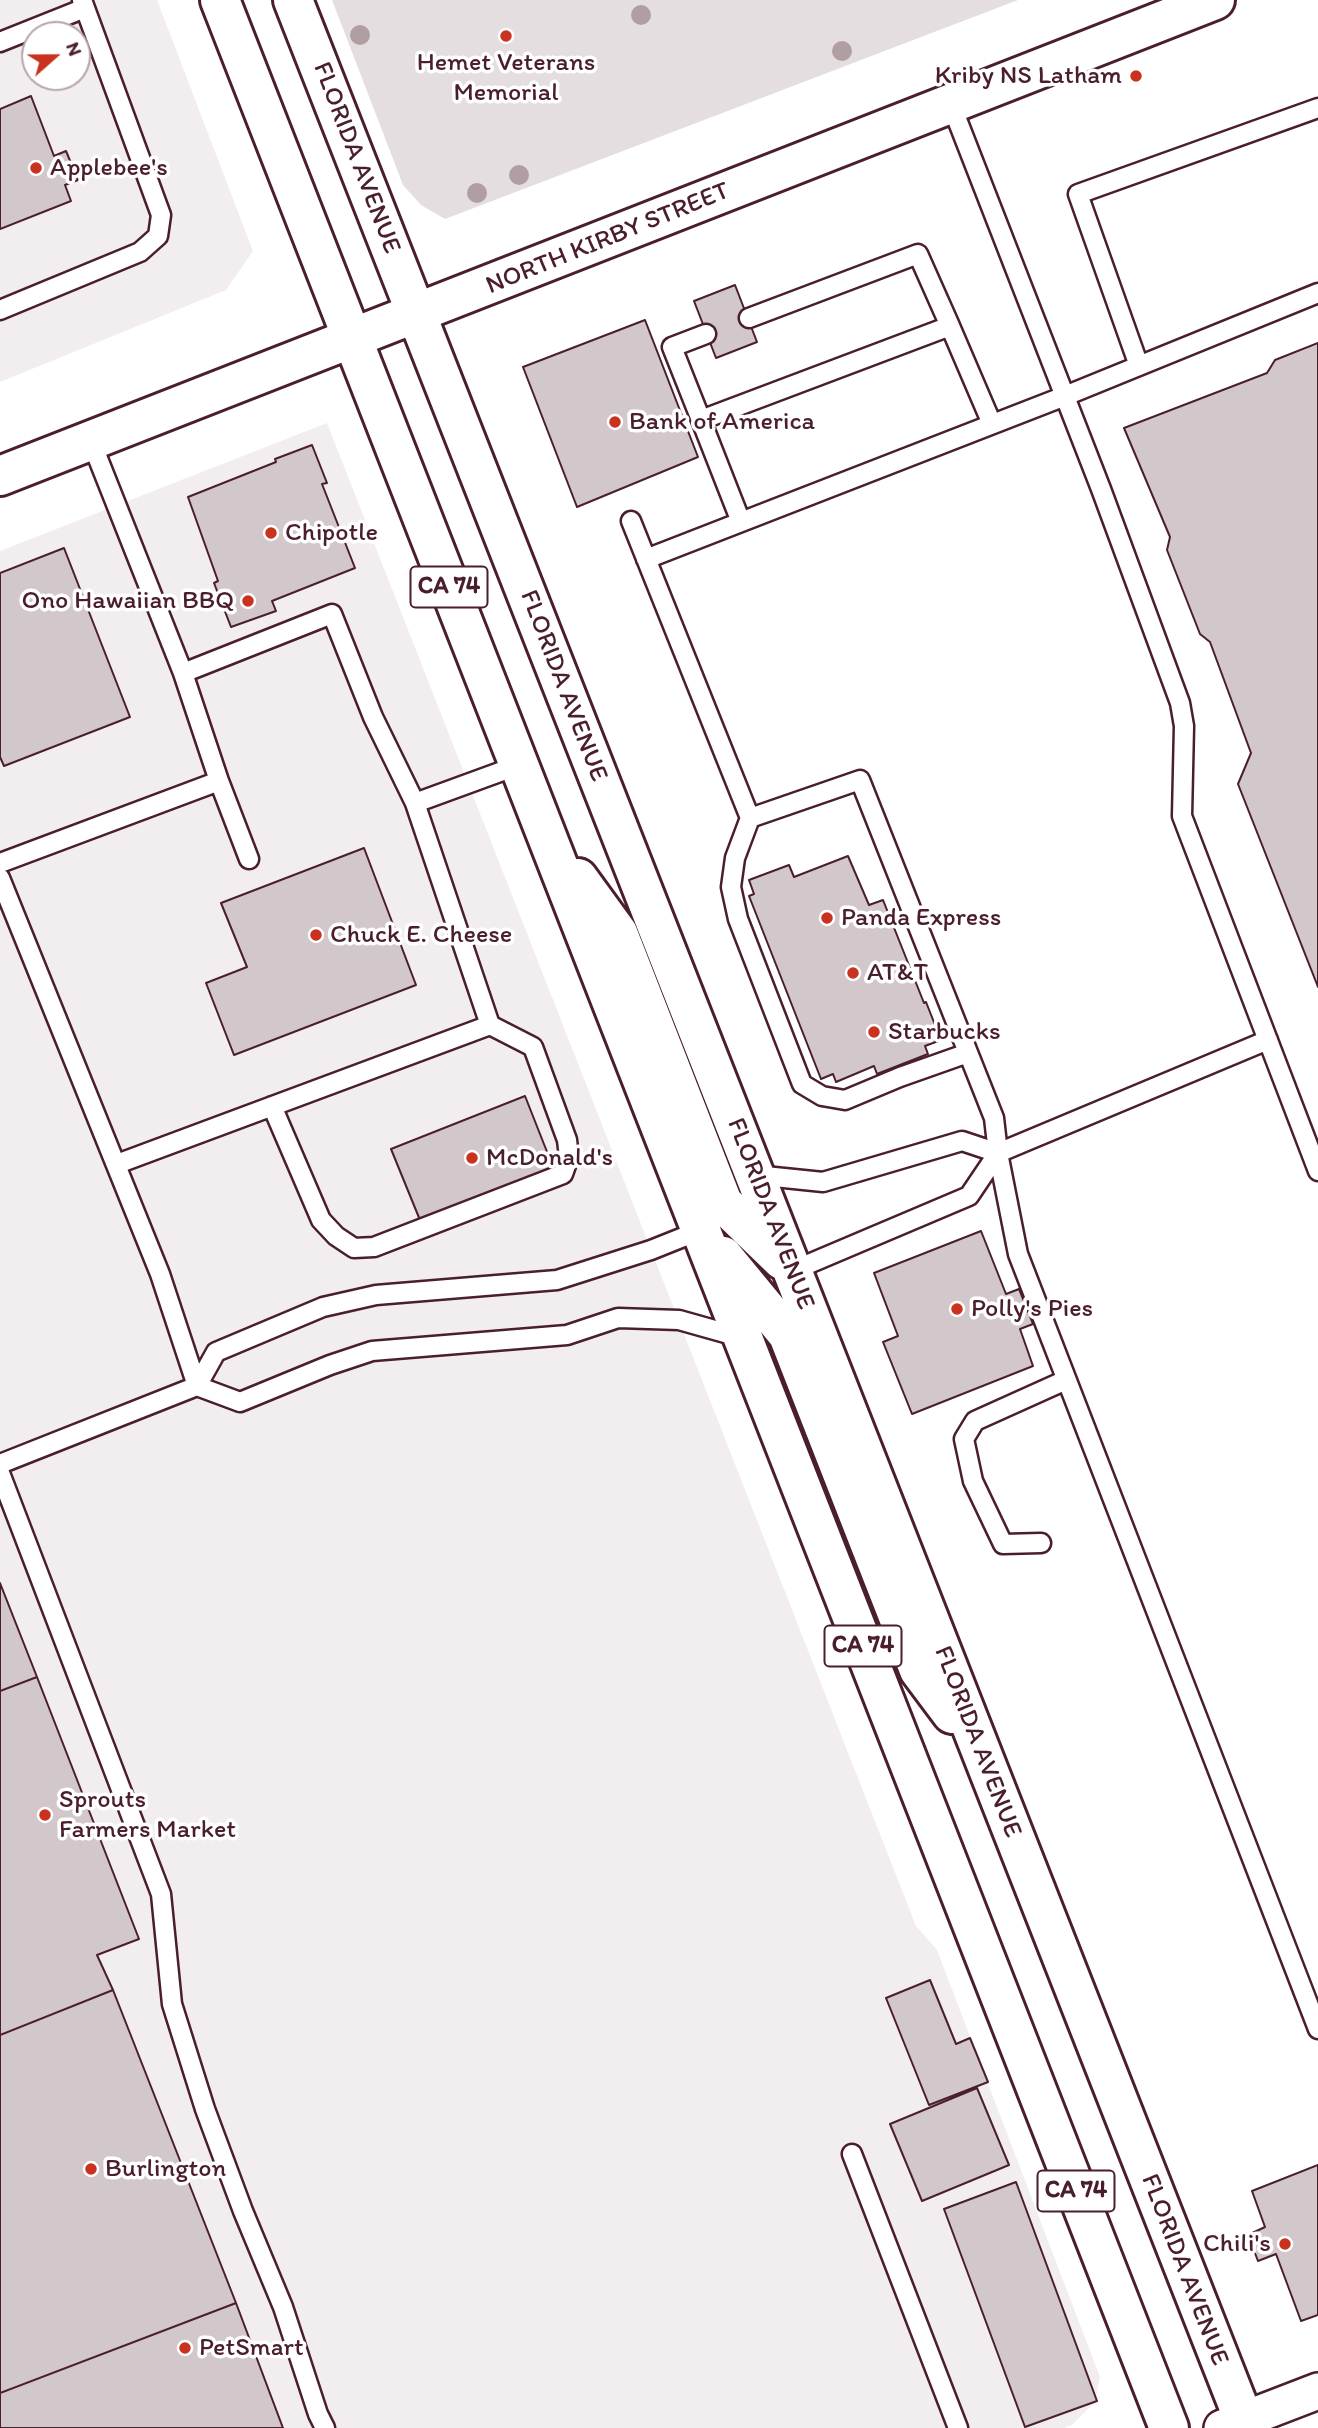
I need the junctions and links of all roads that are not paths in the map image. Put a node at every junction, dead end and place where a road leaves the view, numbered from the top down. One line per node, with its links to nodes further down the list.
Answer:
1 (220, 0): 14 (main road, CA 74)
2 (293, 0): 10 (main road, FLORIDA AVENUE)
3 (1215, 0): 6 (main road, NORTH KIRBY STREET)
4 (83, 4): 5 (lane); 9 (lane)
5 (0, 42)
6 (951, 103): 10 (main road, NORTH KIRBY STREET); 16 (lane)
7 (1318, 108): 15 (lane)
8 (1318, 293): 15 (lane)
9 (0, 310)
10 (417, 314): 14 (main road, NORTH KIRBY STREET); 40 (main road, FLORIDA AVENUE)
11 (748, 318): 12 (lane)
12 (950, 326): 17 (lane); 18 (lane)
13 (706, 334): 17 (lane)
14 (352, 340): 19 (main road, NORTH KIRBY STREET); 25 (main road, CA 74)
15 (1139, 366): 16 (lane)
16 (1065, 396): 18 (lane); 34 (lane)
17 (701, 421): 22 (lane)
18 (992, 424): 22 (lane)
19 (91, 441): 20 (main road, NORTH KIRBY STREET); 24 (lane)
20 (0, 477)
21 (631, 521): 23 (lane)
22 (741, 522): 23 (lane)
23 (646, 559): 28 (lane)
24 (183, 673): 26 (lane); 27 (lane)
25 (519, 765): 27 (lane); 29 (main road, CA 74)
26 (219, 781): 30 (lane); 31 (lane)
27 (415, 803): 33 (lane)
28 (750, 818): 35 (lane); 35 (lane)
29 (546, 834): 41 (main road, CA 74); 42 (main road)
30 (249, 859)
31 (0, 863)
32 (0, 878): 38 (lane)
33 (490, 1025): 36 (lane); 36 (lane)
34 (1268, 1040): 37 (lane); 39 (lane)
35 (968, 1053): 37 (lane)
36 (272, 1106): 38 (lane)
37 (998, 1153): 40 (lane); 42 (lane); 44 (lane)
38 (117, 1164): 45 (lane)
39 (1318, 1171)
40 (755, 1175): 42 (main road, FLORIDA AVENUE)
41 (701, 1230): 43 (main road, CA 74); 45 (lane); 49 (main road)
42 (792, 1271): 49 (main road, FLORIDA AVENUE)
43 (743, 1338): 45 (lane); 56 (main road, CA 74)
44 (1066, 1380): 48 (lane); 50 (lane)
45 (197, 1386): 46 (lane)
46 (0, 1464)
47 (0, 1473): 54 (lane)
48 (1041, 1543)
49 (972, 1728): 53 (main road, FLORIDA AVENUE)
50 (1318, 2029)
51 (852, 2154): 55 (lane)
52 (1318, 2391): 53 (street)
53 (1237, 2425)
54 (325, 2428)
55 (958, 2428)
56 (1169, 2428)

